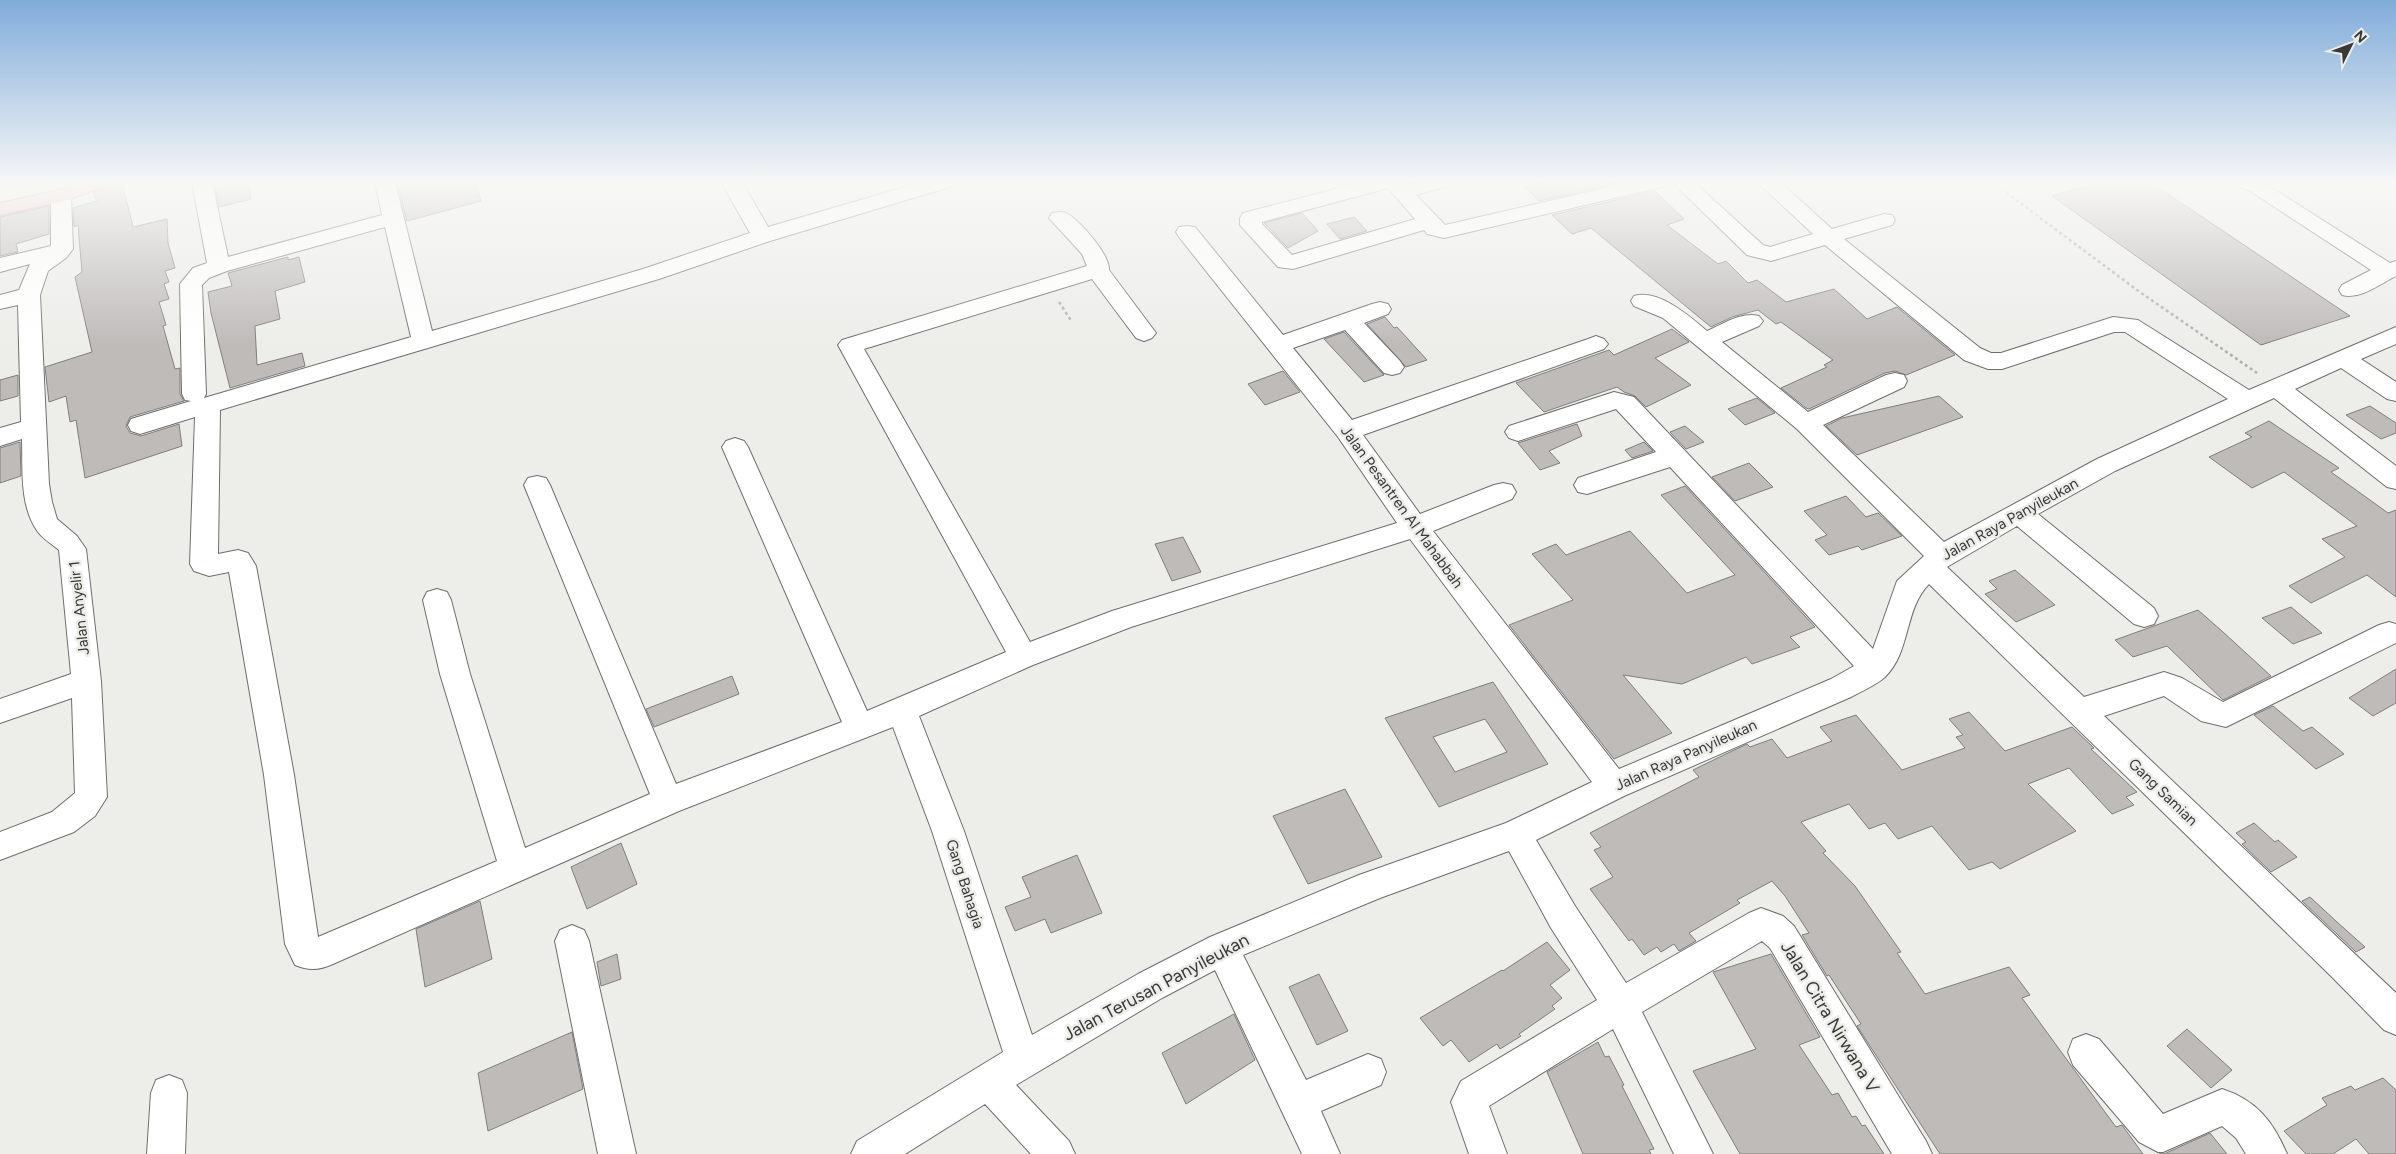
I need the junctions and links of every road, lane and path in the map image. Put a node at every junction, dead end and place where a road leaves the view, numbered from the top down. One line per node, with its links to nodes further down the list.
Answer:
1 (62, 236): 16 (street)
2 (213, 236): 18 (street)
3 (329, 236): 18 (street)
4 (398, 236): 30 (street)
5 (762, 236): 30 (street)
6 (1077, 236): 20 (street)
7 (1190, 236): 33 (street, Jalan Pesantren Al Mahabbah)
8 (1261, 236): 9 (street)
9 (1381, 236)
10 (1740, 236): 15 (street)
11 (1828, 236): 15 (street)
12 (1836, 236): 15 (street)
13 (2064, 236): 37 (path)
14 (2331, 236): 19 (street)
15 (1830, 238): 40 (street)
16 (62, 249): 17 (street); 22 (street)
17 (0, 265)
18 (219, 266): 39 (street)
19 (2392, 270): 21 (street)
20 (1098, 272): 28 (street); 59 (street)
21 (2350, 290)
22 (28, 295): 24 (street); 43 (street, Jalan Anyelir 1)
23 (1642, 301): 31 (street, Gang Samian)
24 (0, 302)
25 (1380, 309): 26 (street)
26 (1349, 320): 33 (street); 35 (street)
27 (1751, 321): 31 (street)
28 (1144, 333)
29 (2396, 335): 34 (street, Jalan Raya Panyileukan)
30 (423, 340): 39 (street)
31 (1706, 340): 41 (street, Gang Samian)
32 (1596, 344): 44 (street)
33 (1278, 345): 44 (street, Jalan Pesantren Al Mahabbah)
34 (2343, 359): 37 (street, Jalan Raya Panyileukan); 38 (street)
35 (1392, 367)
36 (1894, 381): 41 (street)
37 (2277, 387): 40 (street, Jalan Raya Panyileukan); 49 (street)
38 (2396, 393)
39 (201, 400): 42 (street); 70 (street)
40 (2247, 400): 53 (street, Jalan Raya Panyileukan)
41 (1806, 423): 55 (street, Gang Samian)
42 (140, 425)
43 (34, 428): 46 (street); 61 (street, Jalan Anyelir 1)
44 (1347, 431): 54 (street, Jalan Pesantren Al Mahabbah)
45 (1518, 432): 48 (street)
46 (0, 437)
47 (735, 447): 65 (street)
48 (1673, 456): 51 (street); 60 (street)
49 (2396, 480)
50 (537, 485): 67 (street)
51 (1587, 485)
52 (1503, 492): 54 (street)
53 (2020, 513): 55 (street, Jalan Raya Panyileukan); 57 (street)
54 (1415, 527): 59 (street); 66 (street, Jalan Pesantren Al Mahabbah)
55 (1935, 562): 60 (street, Jalan Raya Panyileukan); 64 (street, Gang Samian)
56 (437, 600): 70 (street)
57 (2144, 616)
58 (2389, 633): 64 (street)
59 (1023, 658): 62 (street)
60 (1874, 669): 66 (street, Jalan Raya Panyileukan)
61 (86, 681): 63 (street); 69 (street, Jalan Anyelir 1)
62 (902, 710): 65 (street); 76 (street, Gang Bahagia)
63 (0, 711)
64 (2080, 711): 74 (street, Gang Samian)
65 (860, 728): 67 (street)
66 (1613, 786): 68 (street, Jalan Raya Panyileukan)
67 (668, 801): 70 (street)
68 (1516, 834): 72 (street, Jalan Terusan Panyileukan); 73 (street)
69 (0, 846)
70 (515, 868)
71 (572, 941): 82 (street)
72 (1222, 948): 76 (street, Jalan Terusan Panyileukan); 80 (street)
73 (1620, 1005): 86 (street, Jalan Citra Nirwana V); 87 (street); 88 (street, Jalan Citra Nirwana V)
74 (2396, 1018)
75 (2086, 1052): 89 (street)
76 (1023, 1060): 78 (street, Jalan Terusan Panyileukan)
77 (1368, 1072): 80 (street)
78 (988, 1081): 83 (street, Jalan Terusan Panyileukan); 84 (street)
79 (169, 1093): 81 (street)
80 (1298, 1102): 85 (street)
81 (166, 1154)
82 (617, 1154)
83 (870, 1154)
84 (1056, 1154)
85 (1321, 1154)
86 (1488, 1154)
87 (1694, 1154)
88 (1913, 1154)
89 (2268, 1154)

